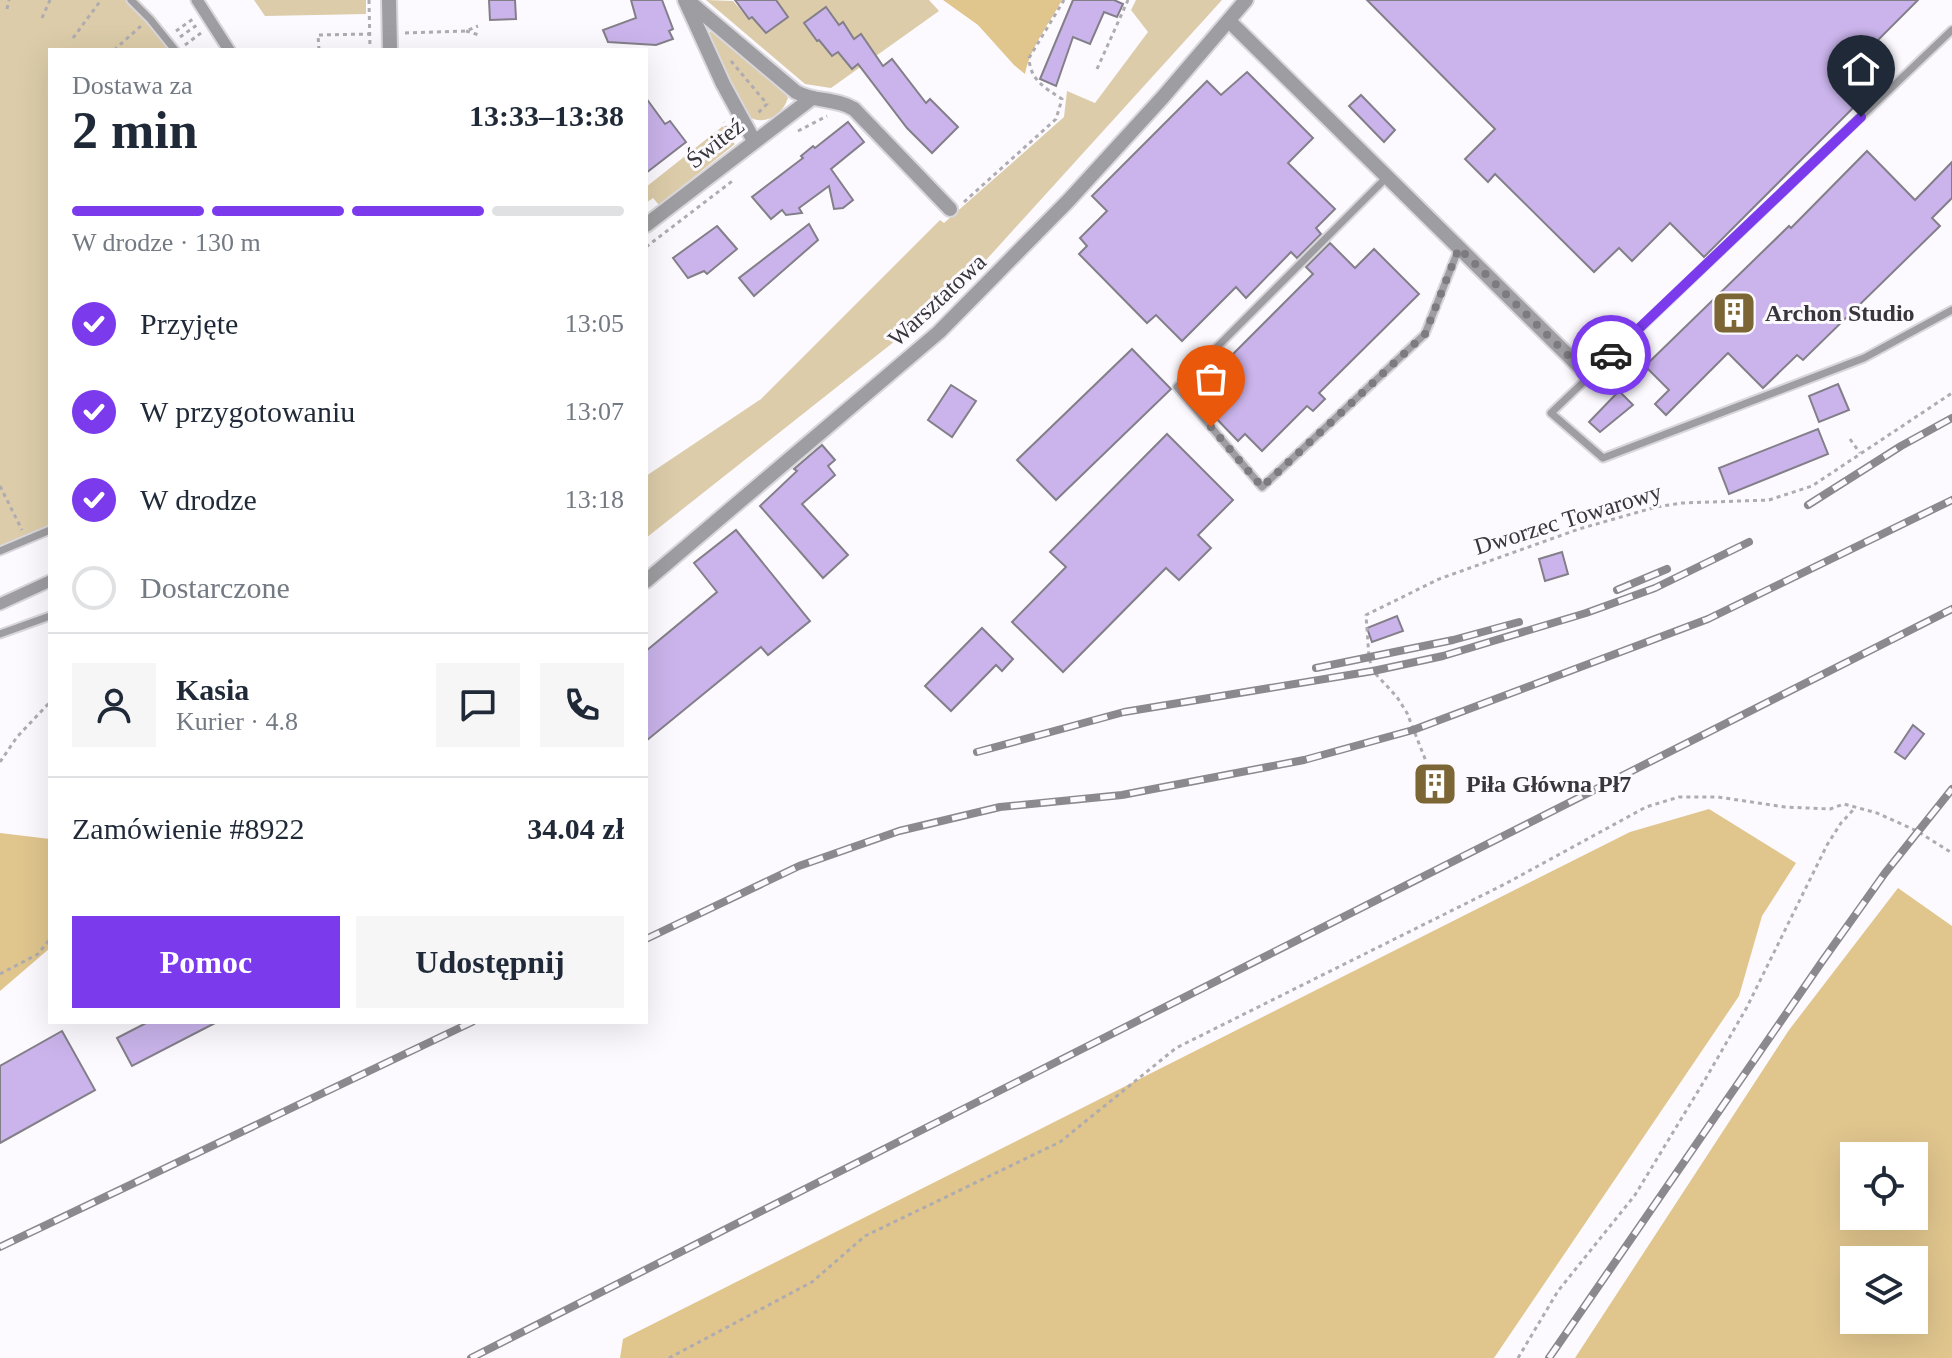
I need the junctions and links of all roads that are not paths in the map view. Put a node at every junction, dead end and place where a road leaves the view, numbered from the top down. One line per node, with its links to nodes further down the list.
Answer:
1 (131, 0): 8 (lane)
2 (389, 0): 10 (street)
3 (686, 0): 11 (street); 12 (street)
4 (1246, 0): 6 (street, Warsztatowa)
5 (206, 12): 9 (street)
6 (1229, 21): 13 (street); 21 (street, Warsztatowa)
7 (1952, 30): 18 (lane)
8 (173, 45)
9 (228, 48)
10 (390, 48)
11 (812, 98): 12 (street, Świteź); 14 (street)
12 (754, 141): 15 (street, Świteź)
13 (1387, 177): 16 (street); 16 (lane)
14 (950, 209)
15 (648, 223)
16 (1459, 248): 18 (street)
17 (1952, 310): 18 (lane)
18 (1589, 376)
19 (48, 531): 20 (lane)
20 (0, 551)
21 (648, 579)
22 (48, 582): 23 (street)
23 (0, 604)
24 (48, 617): 25 (lane)
25 (0, 634)

